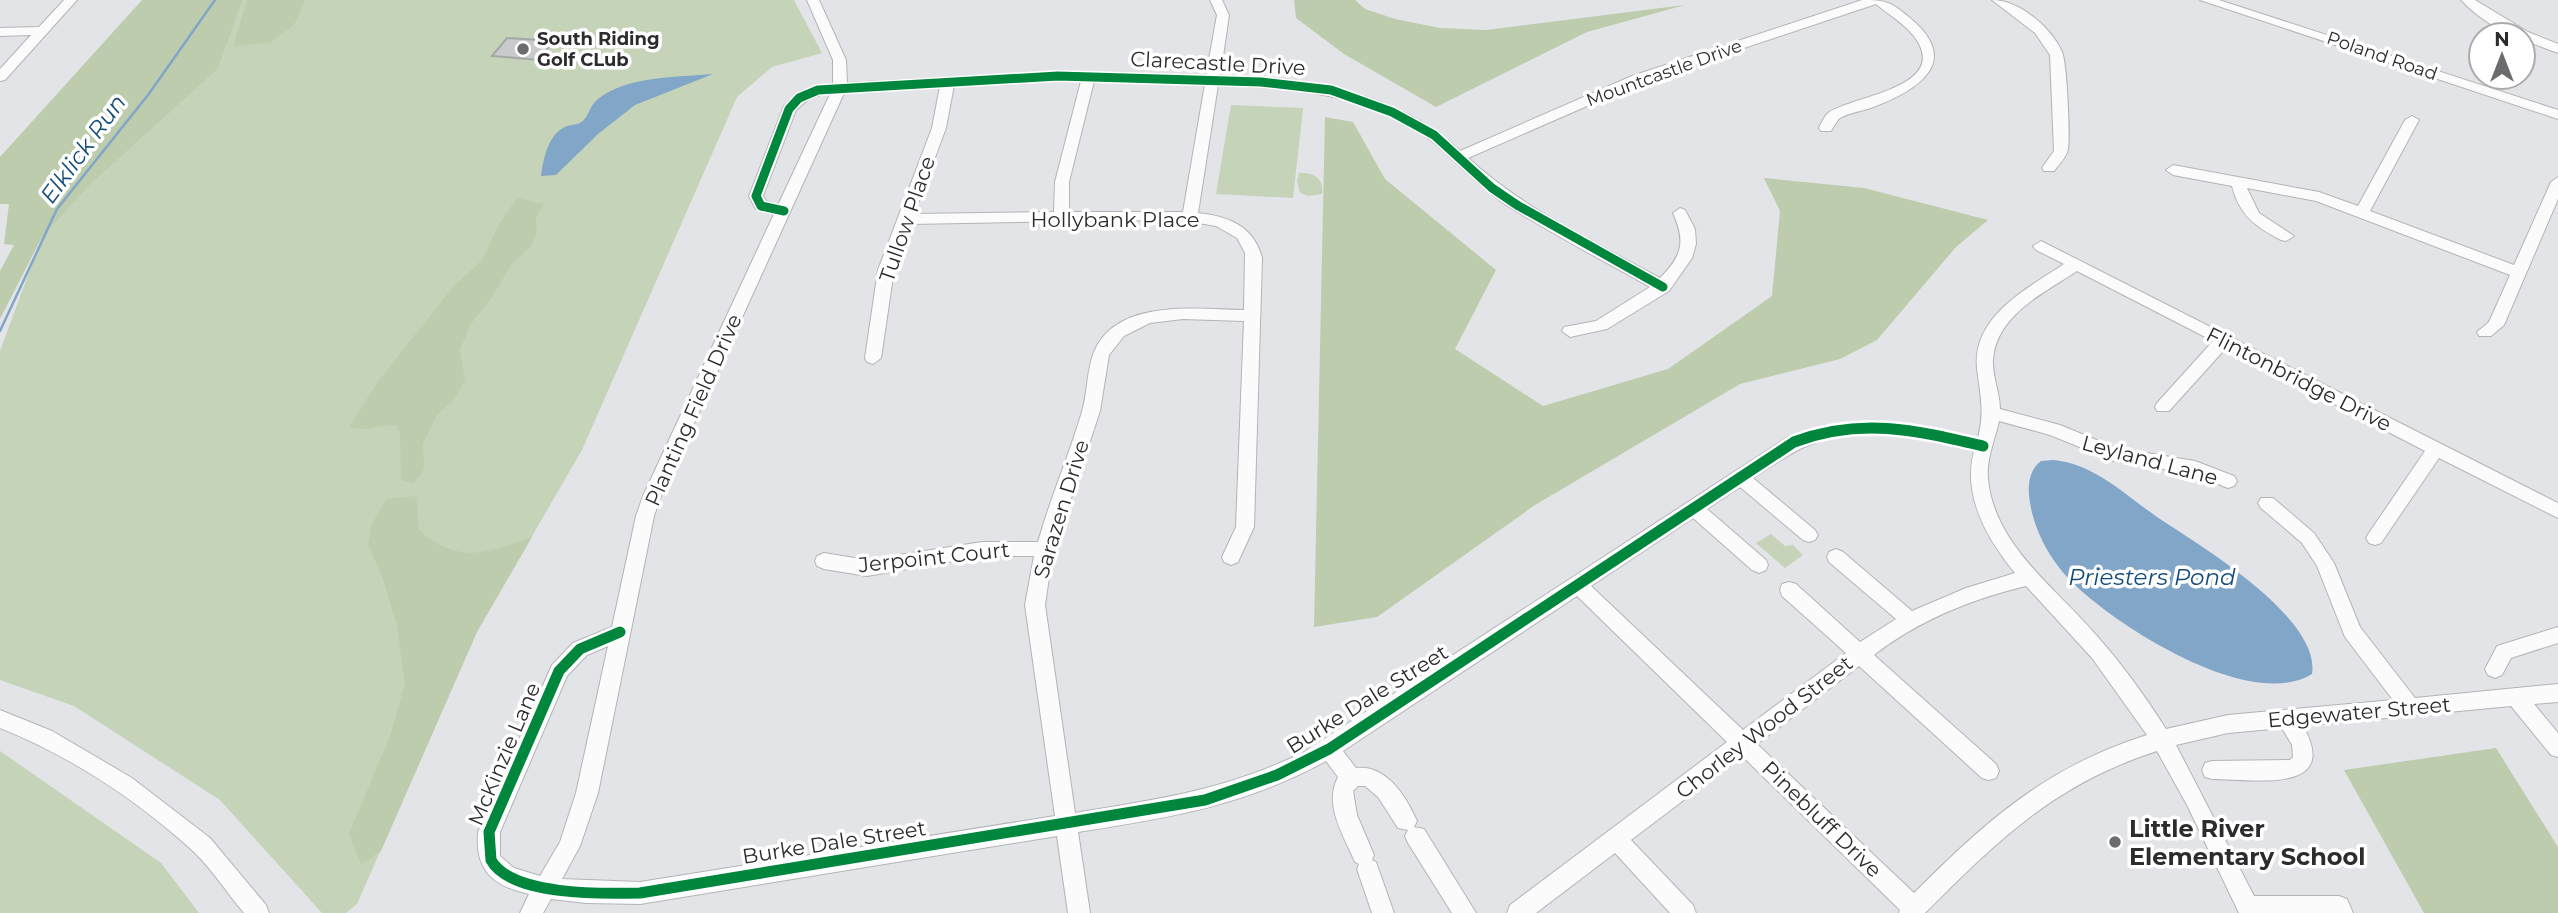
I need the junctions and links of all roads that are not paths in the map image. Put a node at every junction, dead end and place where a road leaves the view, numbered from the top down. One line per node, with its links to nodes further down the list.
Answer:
1 (71, 0): 9 (street)
2 (813, 0): 17 (street, Planting Field Drive)
3 (1216, 0): 15 (street)
4 (1877, 0): 20 (street); 21 (street, Mountcastle Drive)
5 (1998, 0): 22 (street)
6 (2206, 0): 18 (street, Poland Road)
7 (2468, 0): 8 (street)
8 (2497, 21)
9 (43, 31): 10 (street); 14 (street)
10 (0, 32)
11 (2537, 41): 12 (street)
12 (2558, 49)
13 (1089, 76): 15 (street, Clarecastle Drive); 16 (street, Clarecastle Drive); 29 (street)
14 (0, 77)
15 (1212, 81): 21 (street, Clarecastle Drive); 30 (street)
16 (948, 82): 17 (street, Clarecastle Drive); 31 (street, Tullow Place)
17 (840, 87): 26 (street, Planting Field Drive); 26 (street, Clarecastle Drive)
18 (2558, 115)
19 (2412, 120): 27 (street)
20 (1826, 128)
21 (1458, 157): 36 (street, Clarecastle Drive)
22 (2049, 168)
23 (2173, 170): 24 (street)
24 (2238, 182): 27 (street); 32 (street)
25 (2558, 182): 35 (street)
26 (784, 211): 62 (street, Planting Field Drive)
27 (2362, 212): 35 (street)
28 (1680, 213): 36 (street)
29 (1061, 215): 30 (street, Hollybank Place); 31 (street, Hollybank Place)
30 (1190, 217): 37 (street, Hollybank Place)
31 (907, 219): 41 (street, Tullow Place)
32 (2286, 236)
33 (2041, 247): 34 (street, Flintonbridge Drive)
34 (2076, 264): 40 (street, Flintonbridge Drive); 43 (street)
35 (2520, 273): 39 (street)
36 (1663, 287): 38 (street)
37 (1253, 316): 53 (street, Sarazen Drive); 54 (street, Hollybank Place)
38 (1570, 331)
39 (2485, 332)
40 (2223, 340): 42 (street); 45 (street, Flintonbridge Drive)
41 (873, 358)
42 (2163, 407)
43 (1992, 413): 44 (street); 47 (street, Leyland Lane)
44 (1983, 446): 46 (street, Burke Dale Street); 58 (street)
45 (2436, 449): 50 (street, Flintonbridge Drive); 52 (street)
46 (1740, 477): 49 (street, Burke Dale Street); 51 (street)
47 (2228, 481)
48 (2267, 503): 68 (street)
49 (1694, 508): 57 (street); 59 (street, Burke Dale Street)
50 (2558, 511)
51 (1810, 535)
52 (2375, 538)
53 (1046, 550): 56 (street, Jerpoint Court); 78 (street, Sarazen Drive)
54 (1231, 557)
55 (1836, 557): 61 (street)
56 (824, 561)
57 (1759, 565)
58 (2029, 578): 61 (street, Chorley Wood Street); 71 (street)
59 (1578, 585): 72 (street, Pinebluff Drive); 74 (street, Burke Dale Street)
60 (1788, 590): 64 (street)
61 (1910, 620): 64 (street, Chorley Wood Street)
62 (620, 632): 80 (street, Planting Field Drive); 80 (street, McKinzie Lane)
63 (2558, 635): 65 (street)
64 (1860, 652): 72 (street, Chorley Wood Street); 76 (street)
65 (2495, 668)
66 (2558, 693): 67 (street, Edgewater Street)
67 (2517, 698): 68 (street, Edgewater Street); 73 (street)
68 (2410, 707): 69 (street, Edgewater Street)
69 (2287, 718): 71 (street, Edgewater Street); 75 (street)
70 (0, 719): 83 (street)
71 (2161, 739): 81 (street); 82 (street, Edgewater Street)
72 (1743, 743): 79 (street, Chorley Wood Street); 82 (street, Pinebluff Drive)
73 (2558, 748)
74 (1329, 749): 77 (street); 78 (street, Burke Dale Street)
75 (2212, 770)
76 (1989, 771)
77 (1351, 778): 86 (street); 87 (street)
78 (1066, 825): 80 (street, Burke Dale Street); 85 (street, Sarazen Drive)
79 (1617, 840): 88 (street, Chorley Wood Street); 89 (street)
80 (547, 887): 84 (street, Planting Field Drive)
81 (2249, 910): 90 (street)
82 (1913, 911)
83 (258, 913)
84 (531, 913)
85 (1079, 913)
86 (1383, 913)
87 (1465, 913)
88 (1518, 913)
89 (1685, 913)
90 (2342, 913)

